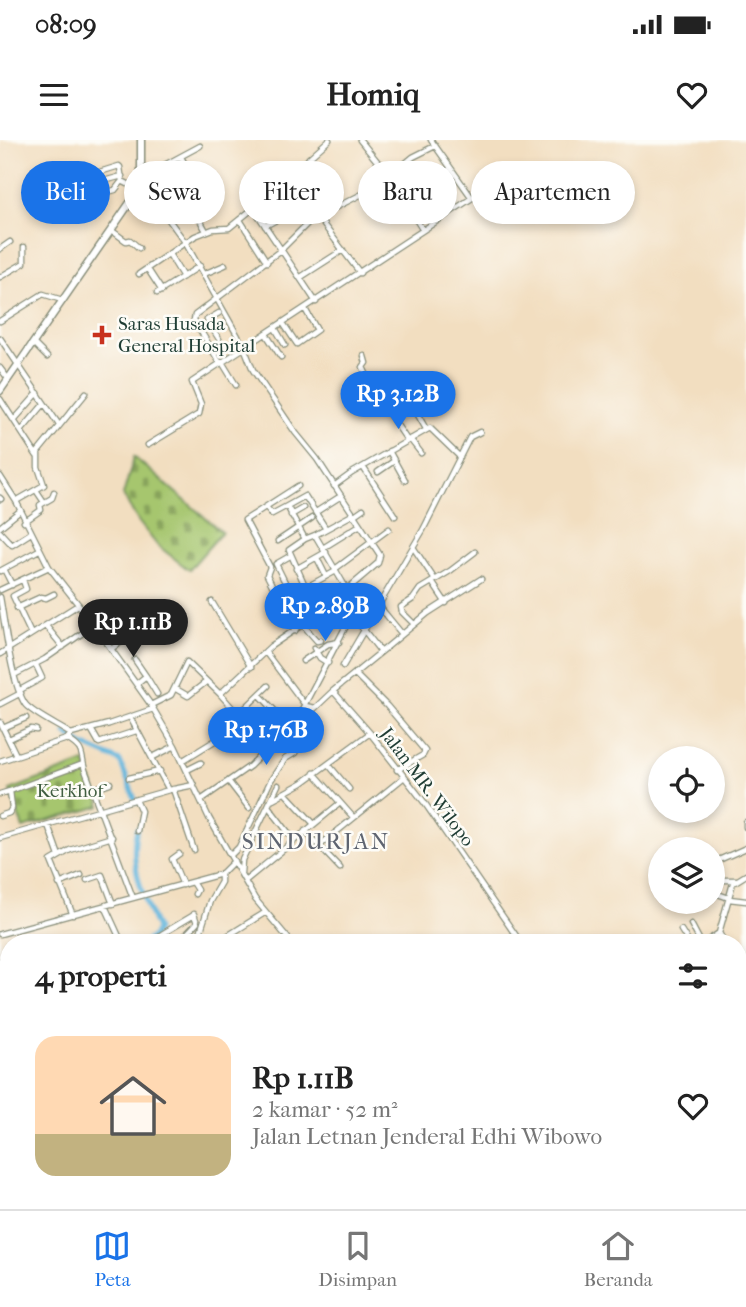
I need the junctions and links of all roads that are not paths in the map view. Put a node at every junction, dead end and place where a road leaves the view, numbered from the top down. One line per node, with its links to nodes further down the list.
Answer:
1 (139, 140): 9 (main road); 10 (main road)
2 (329, 140): 8 (street)
3 (431, 140): 6 (street)
4 (363, 141): 15 (street)
5 (200, 146): 7 (street)
6 (435, 146): 16 (street); 17 (street)
7 (181, 157): 11 (street); 12 (street)
8 (309, 158): 13 (street); 14 (street)
9 (139, 161)
10 (141, 161)
11 (174, 161)
12 (183, 161)
13 (307, 161)
14 (311, 161)
15 (378, 161)
16 (409, 161)
17 (446, 161)
18 (457, 176): 21 (street)
19 (122, 178): 19 (street); 20 (street)
20 (110, 191)
21 (471, 197)
22 (471, 199): 34 (street)
23 (124, 207): 38 (main road)
24 (124, 209): 35 (main road)
25 (239, 221): 36 (street)
26 (172, 224): 39 (street)
27 (202, 224): 36 (street)
28 (243, 224): 46 (street)
29 (269, 224): 33 (street)
30 (309, 224): 43 (street)
31 (323, 224): 44 (street)
32 (419, 224): 34 (street)
33 (265, 226): 43 (street)
34 (422, 229): 50 (street)
35 (111, 230): 38 (main road); 41 (street)
36 (206, 231): 39 (street)
37 (10, 242): 42 (street)
38 (101, 242): 54 (main road)
39 (185, 242): 45 (street); 48 (street)
40 (24, 247): 53 (street)
41 (139, 248)
42 (0, 249)
43 (281, 250): 46 (street); 56 (street)
44 (343, 250): 50 (street); 56 (street)
45 (169, 254): 49 (street); 55 (street)
46 (267, 262): 57 (street)
47 (225, 265): 52 (street)
48 (200, 266): 52 (street); 55 (street)
49 (147, 268): 51 (street); 55 (street)
50 (360, 273): 59 (street)
51 (139, 274)
52 (204, 274): 57 (street)
53 (0, 277)
54 (76, 277): 58 (main road); 61 (main road)
55 (183, 277)
56 (300, 277): 59 (street)
57 (217, 296): 66 (street); 74 (street)
58 (59, 299): 61 (main road); 64 (street)
59 (316, 302): 60 (street)
60 (305, 309): 65 (street); 65 (street)
61 (53, 311): 68 (main road)
62 (219, 313): 63 (street)
63 (207, 320): 66 (street); 71 (street)
64 (0, 321)
65 (283, 323): 67 (street)
66 (198, 326): 79 (street)
67 (275, 328): 69 (street); 73 (street)
68 (40, 329): 72 (main road); 78 (main road)
69 (266, 334): 74 (street); 77 (street)
70 (0, 338): 78 (street)
71 (219, 340)
72 (33, 343): 76 (street); 78 (main road)
73 (285, 345)
74 (244, 347): 79 (street); 110 (street)
75 (364, 356): 87 (street)
76 (47, 357)
77 (281, 357)
78 (18, 362): 81 (main road); 86 (main road); 88 (street)
79 (221, 362): 84 (street); 99 (street)
80 (0, 368): 81 (street)
81 (6, 376): 83 (main road)
82 (394, 380): 87 (street)
83 (0, 384)
84 (236, 385)
85 (403, 389): 95 (street)
86 (0, 391)
87 (374, 391): 92 (street); 98 (street)
88 (38, 393): 91 (street); 93 (street)
89 (86, 393): 94 (street)
90 (0, 400): 93 (street)
91 (44, 404): 94 (street); 96 (street)
92 (350, 405)
93 (15, 419): 96 (street)
94 (59, 425): 102 (street)
95 (426, 429): 98 (street); 103 (street)
96 (21, 430): 102 (street)
97 (480, 432): 103 (street)
98 (409, 439): 100 (street); 101 (street)
99 (148, 444)
100 (389, 451): 104 (street); 105 (street)
101 (421, 453)
102 (37, 456): 111 (street)
103 (460, 457): 137 (street)
104 (394, 461): 106 (street); 108 (street)
105 (363, 467): 110 (street); 124 (street)
106 (378, 472)
107 (1, 479): 114 (street)
108 (405, 480)
109 (298, 486): 117 (street)
110 (334, 486): 113 (street)
111 (36, 490): 114 (street); 115 (street)
112 (54, 492): 115 (street)
113 (341, 496): 121 (street); 123 (street)
114 (16, 501): 120 (street)
115 (44, 502): 126 (street)
116 (287, 506): 117 (street); 121 (street); 122 (street)
117 (266, 507): 145 (street)
118 (303, 508): 122 (street)
119 (363, 509): 123 (street)
120 (20, 511): 126 (street); 129 (street)
121 (316, 512): 130 (street)
122 (291, 515): 128 (street)
123 (353, 515): 127 (street); 130 (street)
124 (396, 516)
125 (312, 518): 128 (street)
126 (24, 522): 132 (street)
127 (359, 525): 136 (street); 139 (street)
128 (297, 526): 134 (street); 135 (street)
129 (0, 529): 132 (street)
130 (326, 529): 133 (street)
131 (389, 529): 136 (street)
132 (31, 533): 138 (street)
133 (315, 535): 134 (street); 139 (street)
134 (305, 539): 141 (street)
135 (278, 541)
136 (372, 542): 148 (street); 155 (street)
137 (413, 547): 152 (street); 165 (street)
138 (39, 550): 144 (street); 147 (street)
139 (324, 550): 142 (street); 148 (street)
140 (475, 552): 152 (street)
141 (290, 556): 143 (street); 146 (street)
142 (317, 558): 146 (street); 149 (street)
143 (276, 564): 145 (street); 159 (street)
144 (49, 567): 151 (street); 164 (street)
145 (270, 568): 173 (street)
146 (296, 569): 154 (street)
147 (2, 570): 153 (street)
148 (336, 570): 149 (street); 155 (street)
149 (326, 576): 154 (street)
150 (481, 579): 163 (street)
151 (23, 580): 153 (street); 166 (street)
152 (433, 581): 163 (street); 169 (street)
153 (12, 585): 156 (street)
154 (306, 588): 159 (street)
155 (346, 588): 160 (street)
156 (0, 590)
157 (365, 590): 167 (street)
158 (54, 594): 166 (street)
159 (292, 595): 168 (street)
160 (338, 596): 167 (street); 168 (street)
161 (0, 597): 181 (street)
162 (212, 602): 190 (street)
163 (446, 603): 169 (street)
164 (79, 605): 170 (street); 172 (street)
165 (379, 606): 174 (street); 176 (street)
166 (17, 608): 175 (street)
167 (352, 616): 174 (street); 178 (street)
168 (304, 624): 173 (street); 177 (street)
169 (414, 624): 176 (street)
170 (94, 625): 179 (street); 180 (street)
171 (146, 625): 180 (street)
172 (46, 626): 175 (street); 179 (street)
173 (295, 631): 184 (street)
174 (365, 631): 183 (street); 189 (street)
175 (31, 634): 181 (street)
176 (402, 634): 183 (street)
177 (321, 640)
178 (339, 642): 182 (street); 187 (street)
179 (63, 647): 188 (street)
180 (111, 649): 195 (street)
181 (5, 651): 191 (street)
182 (315, 651): 186 (street); 187 (street)
183 (382, 652): 192 (street)
184 (266, 653): 190 (street); 204 (street)
185 (135, 660): 193 (street)
186 (303, 661)
187 (328, 663): 204 (street)
188 (36, 665): 191 (street); 199 (street)
189 (343, 666)
190 (251, 667): 201 (street)
191 (16, 674): 199 (street)
192 (354, 674): 198 (street); 231 (street)
193 (146, 676): 195 (street); 200 (street)
194 (207, 681): 197 (street); 197 (street); 201 (street)
195 (136, 684): 205 (street)
196 (268, 686): 202 (street)
197 (176, 689): 205 (street)
198 (332, 691): 206 (street); 218 (street, Jalan MR. Wilopo)
199 (20, 693): 203 (street); 219 (street)
200 (157, 694)
201 (220, 694): 208 (street)
202 (260, 695): 207 (street); 208 (street)
203 (0, 704)
204 (305, 706): 206 (street); 212 (street)
205 (152, 707): 209 (street); 222 (street)
206 (314, 708): 268 (street)
207 (274, 710): 212 (street); 217 (street)
208 (239, 714): 217 (street)
209 (130, 717): 214 (street); 216 (street)
210 (26, 718): 213 (street)
211 (0, 722): 213 (street)
212 (290, 727): 223 (street)
213 (3, 728): 220 (street)
214 (91, 729): 216 (street); 219 (street)
215 (36, 730): 220 (street)
216 (136, 731): 225 (street)
217 (255, 732): 223 (street)
218 (370, 733): 230 (street); 231 (street, Jalan MR. Wilopo)
219 (69, 736): 224 (street); 229 (street)
220 (9, 739): 224 (street)
221 (216, 740): 227 (street)
222 (175, 746): 225 (street); 227 (street)
223 (268, 748): 237 (street)
224 (16, 756): 226 (street)
225 (153, 757): 233 (street)
226 (0, 761)
227 (182, 761): 232 (street)
228 (201, 763): 232 (street)
229 (83, 764): 241 (street); 244 (street)
230 (328, 764): 234 (street); 243 (street)
231 (397, 769): 236 (street, Jalan MR. Wilopo)
232 (187, 770): 239 (street)
233 (160, 771): 235 (street); 242 (street)
234 (314, 773): 246 (street); 250 (street)
235 (129, 778)
236 (403, 778): 255 (street); 303 (street, Jalan MR. Wilopo)
237 (229, 782): 249 (street); 252 (street)
238 (110, 783): 241 (street)
239 (194, 785): 242 (street); 249 (street)
240 (278, 785): 247 (street)
241 (93, 789): 253 (street)
242 (171, 789): 248 (street); 265 (street)
243 (349, 789)
244 (10, 790): 245 (street); 254 (street)
245 (0, 794)
246 (286, 794): 247 (street); 256 (street)
247 (273, 799): 251 (street)
248 (134, 800): 253 (street); 258 (street)
249 (201, 800): 268 (street)
250 (340, 803): 255 (street); 256 (street)
251 (268, 806): 262 (street); 273 (street)
252 (249, 808)
253 (101, 809): 257 (street); 260 (street)
254 (0, 816)
255 (353, 817): 263 (street)
256 (314, 824): 259 (street)
257 (48, 825): 261 (street); 267 (street)
258 (137, 831)
259 (304, 831): 262 (street); 263 (street)
260 (111, 837): 267 (street); 286 (street)
261 (0, 838)
262 (294, 840): 280 (street)
263 (318, 846): 271 (street)
264 (746, 849): 269 (street)
265 (194, 850)
266 (179, 854): 283 (street)
267 (59, 856): 282 (street)
268 (232, 858): 272 (street); 273 (street)
269 (725, 858)
270 (101, 868): 275 (street)
271 (340, 868)
272 (221, 874): 281 (street); 300 (street)
273 (241, 874): 280 (street)
274 (80, 875): 282 (street)
275 (103, 875): 277 (street); 289 (street)
276 (746, 875): 279 (street)
277 (88, 880)
278 (725, 880): 279 (street)
279 (737, 880): 287 (street)
280 (245, 881): 291 (street)
281 (192, 882): 283 (street); 284 (street)
282 (60, 884): 292 (street)
283 (183, 885): 286 (street)
284 (195, 894)
285 (725, 897): 287 (street)
286 (133, 898): 289 (street)
287 (729, 899): 288 (street); 295 (street)
288 (746, 901)
289 (113, 904): 290 (street)
290 (105, 906): 292 (street); 297 (street)
291 (265, 912): 301 (street); 302 (street)
292 (73, 915): 296 (street)
293 (691, 924): 305 (street)
294 (681, 930): 304 (street)
295 (719, 933)
296 (0, 934)
297 (118, 934)
298 (162, 934): 299 (street)
299 (186, 934)
300 (200, 934)
301 (230, 934)
302 (284, 934)
303 (516, 934)
304 (683, 934)
305 (697, 934)

